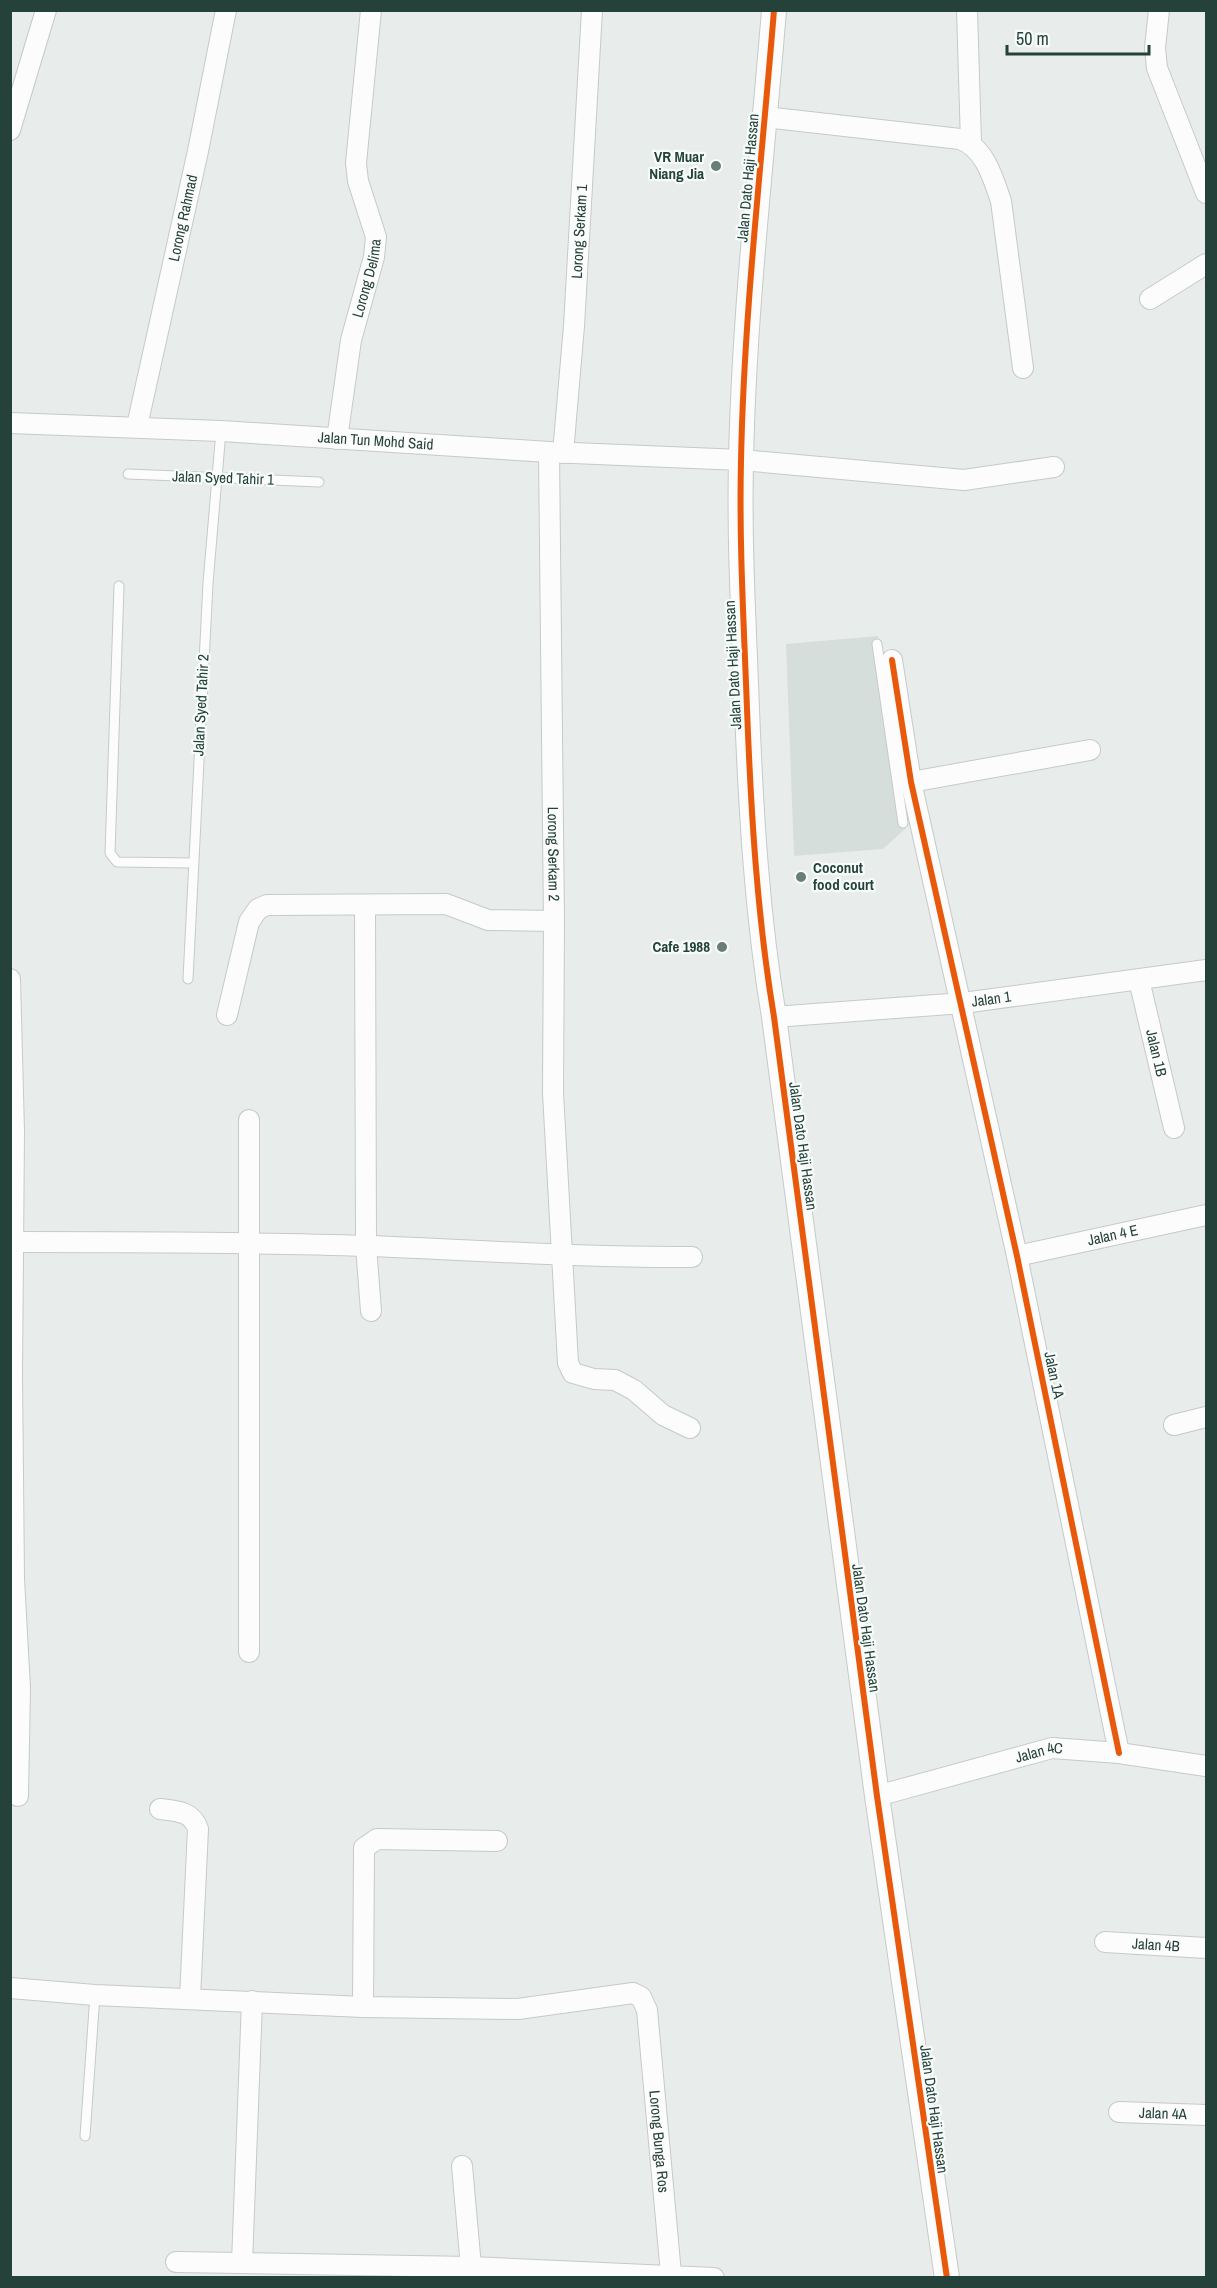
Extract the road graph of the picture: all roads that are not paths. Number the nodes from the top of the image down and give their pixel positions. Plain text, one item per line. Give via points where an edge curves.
1 (46, 10) edge
2 (226, 10) edge
3 (371, 10) edge
4 (592, 10) edge
5 (774, 10) edge
6 (967, 10) edge
7 (1159, 10) edge
8 (765, 117) junction
9 (12, 120) edge
10 (971, 143) junction
11 (1206, 193) edge
12 (1206, 264) edge
13 (1150, 299) dead end
14 (1023, 368) dead end
15 (10, 423) edge
16 (136, 426) junction
17 (221, 430) junction
18 (337, 439) junction
19 (556, 452) junction
20 (741, 460) junction
21 (1054, 467) dead end
22 (128, 474) dead end
23 (215, 478) junction
24 (319, 482) dead end
25 (118, 586) dead end
26 (877, 644) dead end
27 (892, 660) dead end
28 (893, 706) junction
29 (1090, 750) dead end
30 (911, 782) junction
31 (903, 823) dead end
32 (192, 863) junction
33 (365, 904) junction
34 (554, 921) junction
35 (1206, 970) edge
36 (10, 979) edge
37 (188, 979) dead end
38 (1138, 980) junction
39 (963, 1003) junction
40 (227, 1016) dead end
41 (774, 1017) junction
42 (249, 1120) dead end
43 (1174, 1128) dead end
44 (12, 1131) edge
45 (1206, 1215) edge
46 (13, 1242) junction
47 (249, 1245) junction
48 (366, 1246) junction
49 (562, 1256) junction
50 (1017, 1256) junction
51 (692, 1257) dead end
52 (370, 1311) dead end
53 (1206, 1417) edge
54 (1174, 1425) dead end
55 (690, 1428) dead end
56 (249, 1652) dead end
57 (1119, 1753) junction
58 (1206, 1766) edge
59 (18, 1796) dead end
60 (877, 1796) junction
61 (160, 1809) dead end
62 (497, 1841) dead end
63 (1105, 1942) dead end
64 (1206, 1948) edge
65 (10, 1988) edge
66 (95, 1995) junction
67 (190, 1998) junction
68 (252, 2001) junction
69 (363, 2007) junction
70 (1119, 2112) dead end
71 (1206, 2115) edge
72 (85, 2136) dead end
73 (462, 2166) dead end
74 (176, 2262) dead end
75 (242, 2263) junction
76 (471, 2267) junction
77 (671, 2274) junction
78 (714, 2277) edge
79 (947, 2277) edge

1 - 9 street
2 - 16 street, Lorong Rahmad
3 - 18 street, Lorong Delima via 356,163 376,237 351,340
4 - 19 street, Lorong Serkam 1 via 574,326
5 - 8 street, Jalan Dato Haji Hassan
6 - 10 street
7 - 11 street via 1157,69
8 - 10 street
8 - 20 street, Jalan Dato Haji Hassan via 747,324
10 - 14 street via 992,176 1001,201
12 - 13 street
15 - 16 street, Jalan Tun Mohd Said
16 - 17 street, Jalan Tun Mohd Said
17 - 18 street, Jalan Tun Mohd Said
17 - 23 lane, Jalan Syed Tahir 2
18 - 19 street, Jalan Tun Mohd Said
19 - 20 street, Jalan Tun Mohd Said
19 - 34 street, Lorong Serkam 2
20 - 21 street, Jalan Tun Mohd Said via 964,480
20 - 41 street, Jalan Dato Haji Hassan via 741,599 752,849
22 - 23 lane, Jalan Syed Tahir 1
23 - 24 lane, Jalan Syed Tahir 1
23 - 32 lane, Jalan Syed Tahir 2
25 - 32 lane via 110,853 117,862
26 - 28 lane
27 - 28 street, Jalan 1A
28 - 30 street, Jalan 1A
28 - 31 lane
29 - 30 street
30 - 39 street, Jalan 1A
32 - 37 lane, Jalan Syed Tahir 2
33 - 34 street via 446,904 488,920
33 - 40 street via 267,905 258,909 249,922
33 - 48 street
34 - 49 street, Lorong Serkam 2 via 553,1093
35 - 38 street, Jalan 1
36 - 44 street
38 - 39 street, Jalan 1
38 - 43 street, Jalan 1B
39 - 41 street, Jalan 1
39 - 50 street, Jalan 1A
41 - 60 street, Jalan Dato Haji Hassan
42 - 47 street
44 - 46 street
45 - 50 street, Jalan 4 E
46 - 47 street
46 - 59 street
47 - 48 street
47 - 56 street
48 - 49 street
48 - 52 street
49 - 51 street
49 - 55 street, Lorong Serkam 2 via 568,1363 573,1373 615,1380 634,1390 663,1415
50 - 57 street, Jalan 1A
53 - 54 street
57 - 58 street, Jalan 4C
57 - 60 street, Jalan 4C via 1052,1748
60 - 79 street, Jalan Dato Haji Hassan
61 - 67 street via 190,1816 198,1829
62 - 69 street via 377,1839 364,1848
63 - 64 street, Jalan 4B
65 - 66 street
66 - 67 street
66 - 72 lane
67 - 68 street
68 - 69 street
68 - 75 street
69 - 77 street, Lorong Bunga Ros via 518,2008 633,1993 641,1997 647,2010
70 - 71 street, Jalan 4A
73 - 76 street
74 - 75 street
75 - 76 street
76 - 77 street
77 - 78 street

